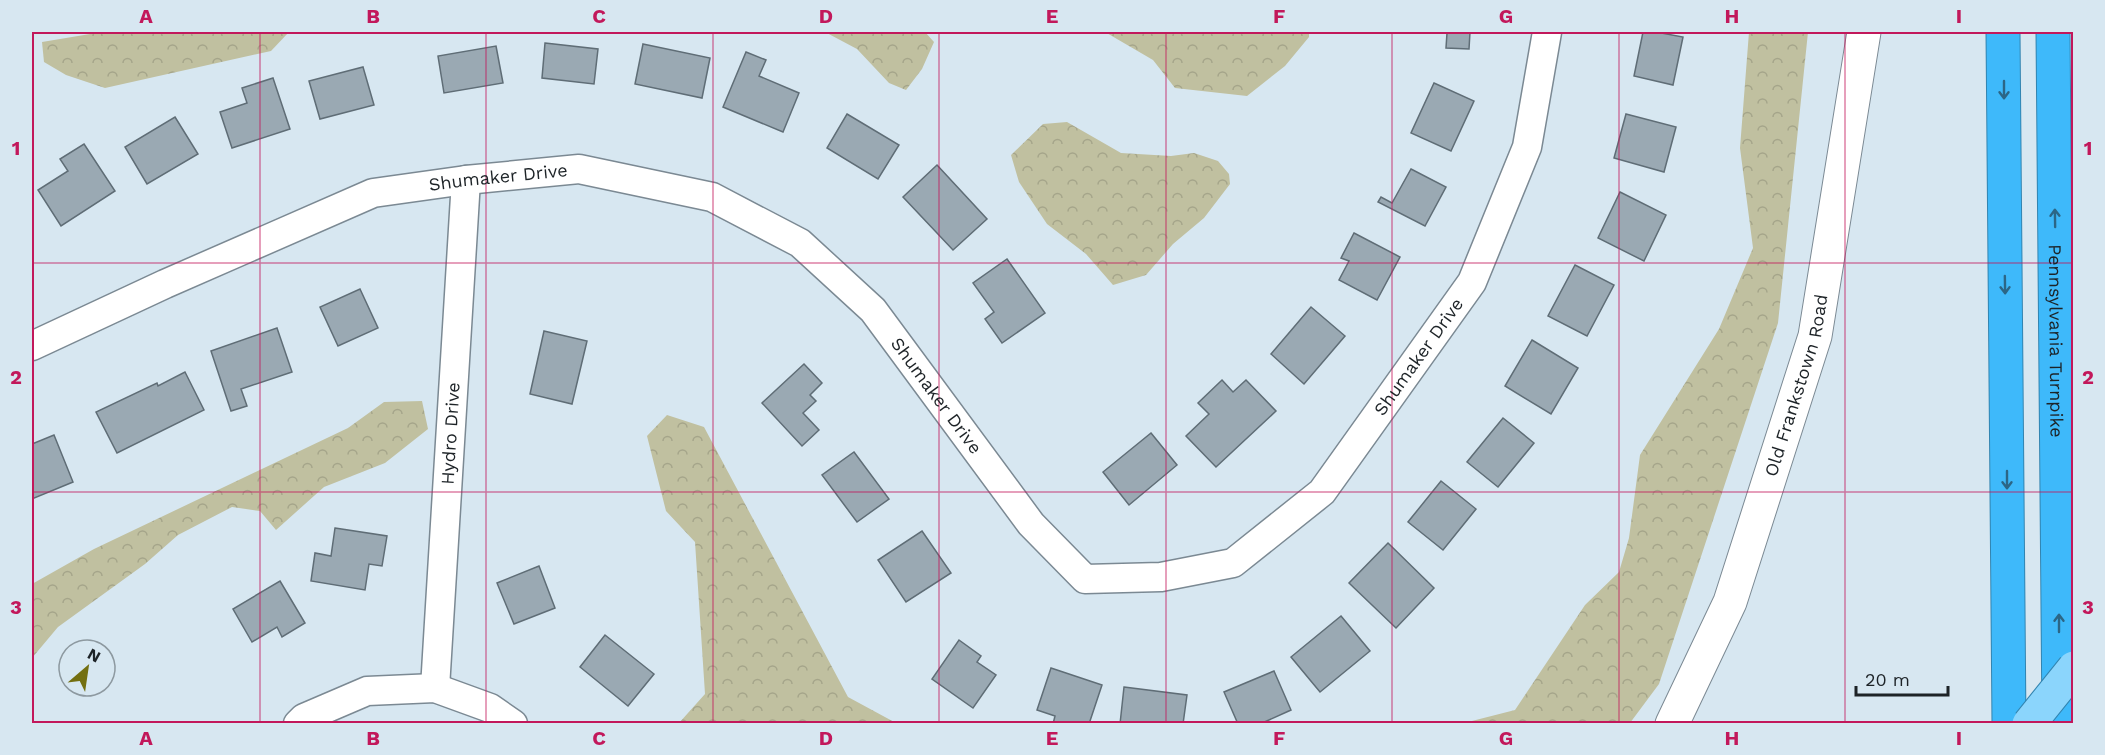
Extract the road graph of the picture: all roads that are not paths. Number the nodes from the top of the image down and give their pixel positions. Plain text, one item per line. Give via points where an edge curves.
1 (1547, 32) edge
2 (1864, 32) edge
3 (2003, 32) edge
4 (2053, 32) edge
5 (466, 180) junction
6 (32, 346) edge
7 (2073, 668) edge
8 (435, 688) junction
9 (298, 723) edge
10 (513, 723) edge
11 (1672, 723) edge
12 (2009, 723) edge
13 (2029, 723) edge
14 (2059, 723) edge

1 - 5 street, Shumaker Drive via 1527,147 1472,282 1322,492 1233,562 1161,577 1085,579 1030,524 873,310 800,243 712,196 579,170
2 - 11 street, Old Frankstown Road via 1815,336 1731,602
3 -> 12 highway
14 -> 4 highway, Pennsylvania Turnpike
5 - 6 street, Shumaker Drive via 373,193
5 - 8 street, Hydro Drive
7 - 13 main road, bridge
8 - 9 street via 367,691
8 - 10 street via 490,708

